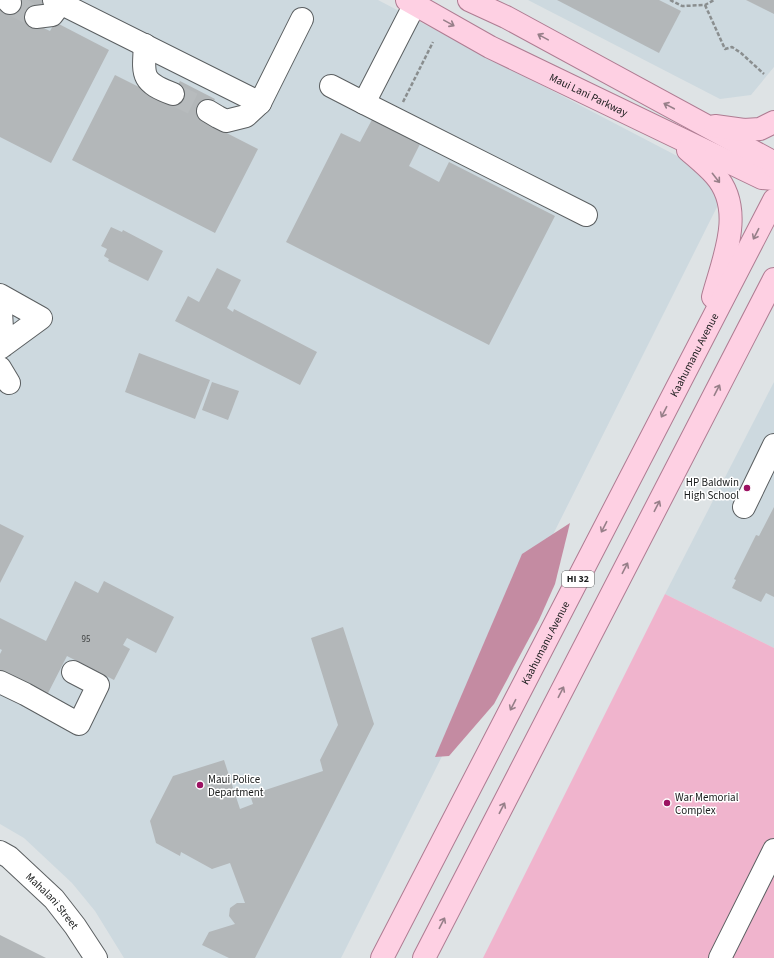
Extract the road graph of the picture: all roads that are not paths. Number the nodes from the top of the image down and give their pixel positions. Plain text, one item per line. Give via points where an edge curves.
1 (469, 0) edge
2 (413, 1) edge
3 (57, 2) edge
4 (36, 17) dead end
5 (302, 19) dead end
6 (146, 45) junction
7 (331, 86) dead end
8 (173, 94) tunnel mouth
9 (260, 103) junction
10 (364, 103) junction
11 (208, 111) tunnel mouth
12 (774, 122) edge
13 (704, 125) junction
14 (667, 132) junction
15 (774, 166) edge
16 (774, 179) edge
17 (774, 200) edge
18 (586, 215) dead end
19 (773, 282) edge
20 (701, 340) junction
21 (774, 445) edge
22 (744, 507) dead end
23 (73, 672) dead end
24 (0, 682) edge
25 (774, 850) edge
26 (0, 852) edge
27 (96, 958) edge
28 (382, 958) edge
29 (424, 958) edge
30 (720, 958) edge

13 -> 1 main road via 506,17
2 - 10 street
2 -> 14 main road, Maui Lani Parkway via 490,47
3 - 4 street via 52,15
3 - 6 street
5 - 9 street
6 - 8 street via 144,70 148,82
6 - 9 street
7 - 10 street
9 - 11 street via 246,116 226,121
10 - 18 street
12 - 13 main road via 760,129 744,130
13 - 15 main road via 771,161
14 - 16 main road, Maui Lani Parkway via 762,178
14 -> 20 main road via 715,175 729,200 730,233
17 -> 20 main road, Kaahumanu Avenue / HI 32
29 -> 19 main road
20 -> 28 main road, Kaahumanu Avenue / HI 32
21 - 22 street
23 - 24 street via 98,685 79,724
25 - 30 street
26 - 27 street, Mahalani Street via 9,857 54,899

